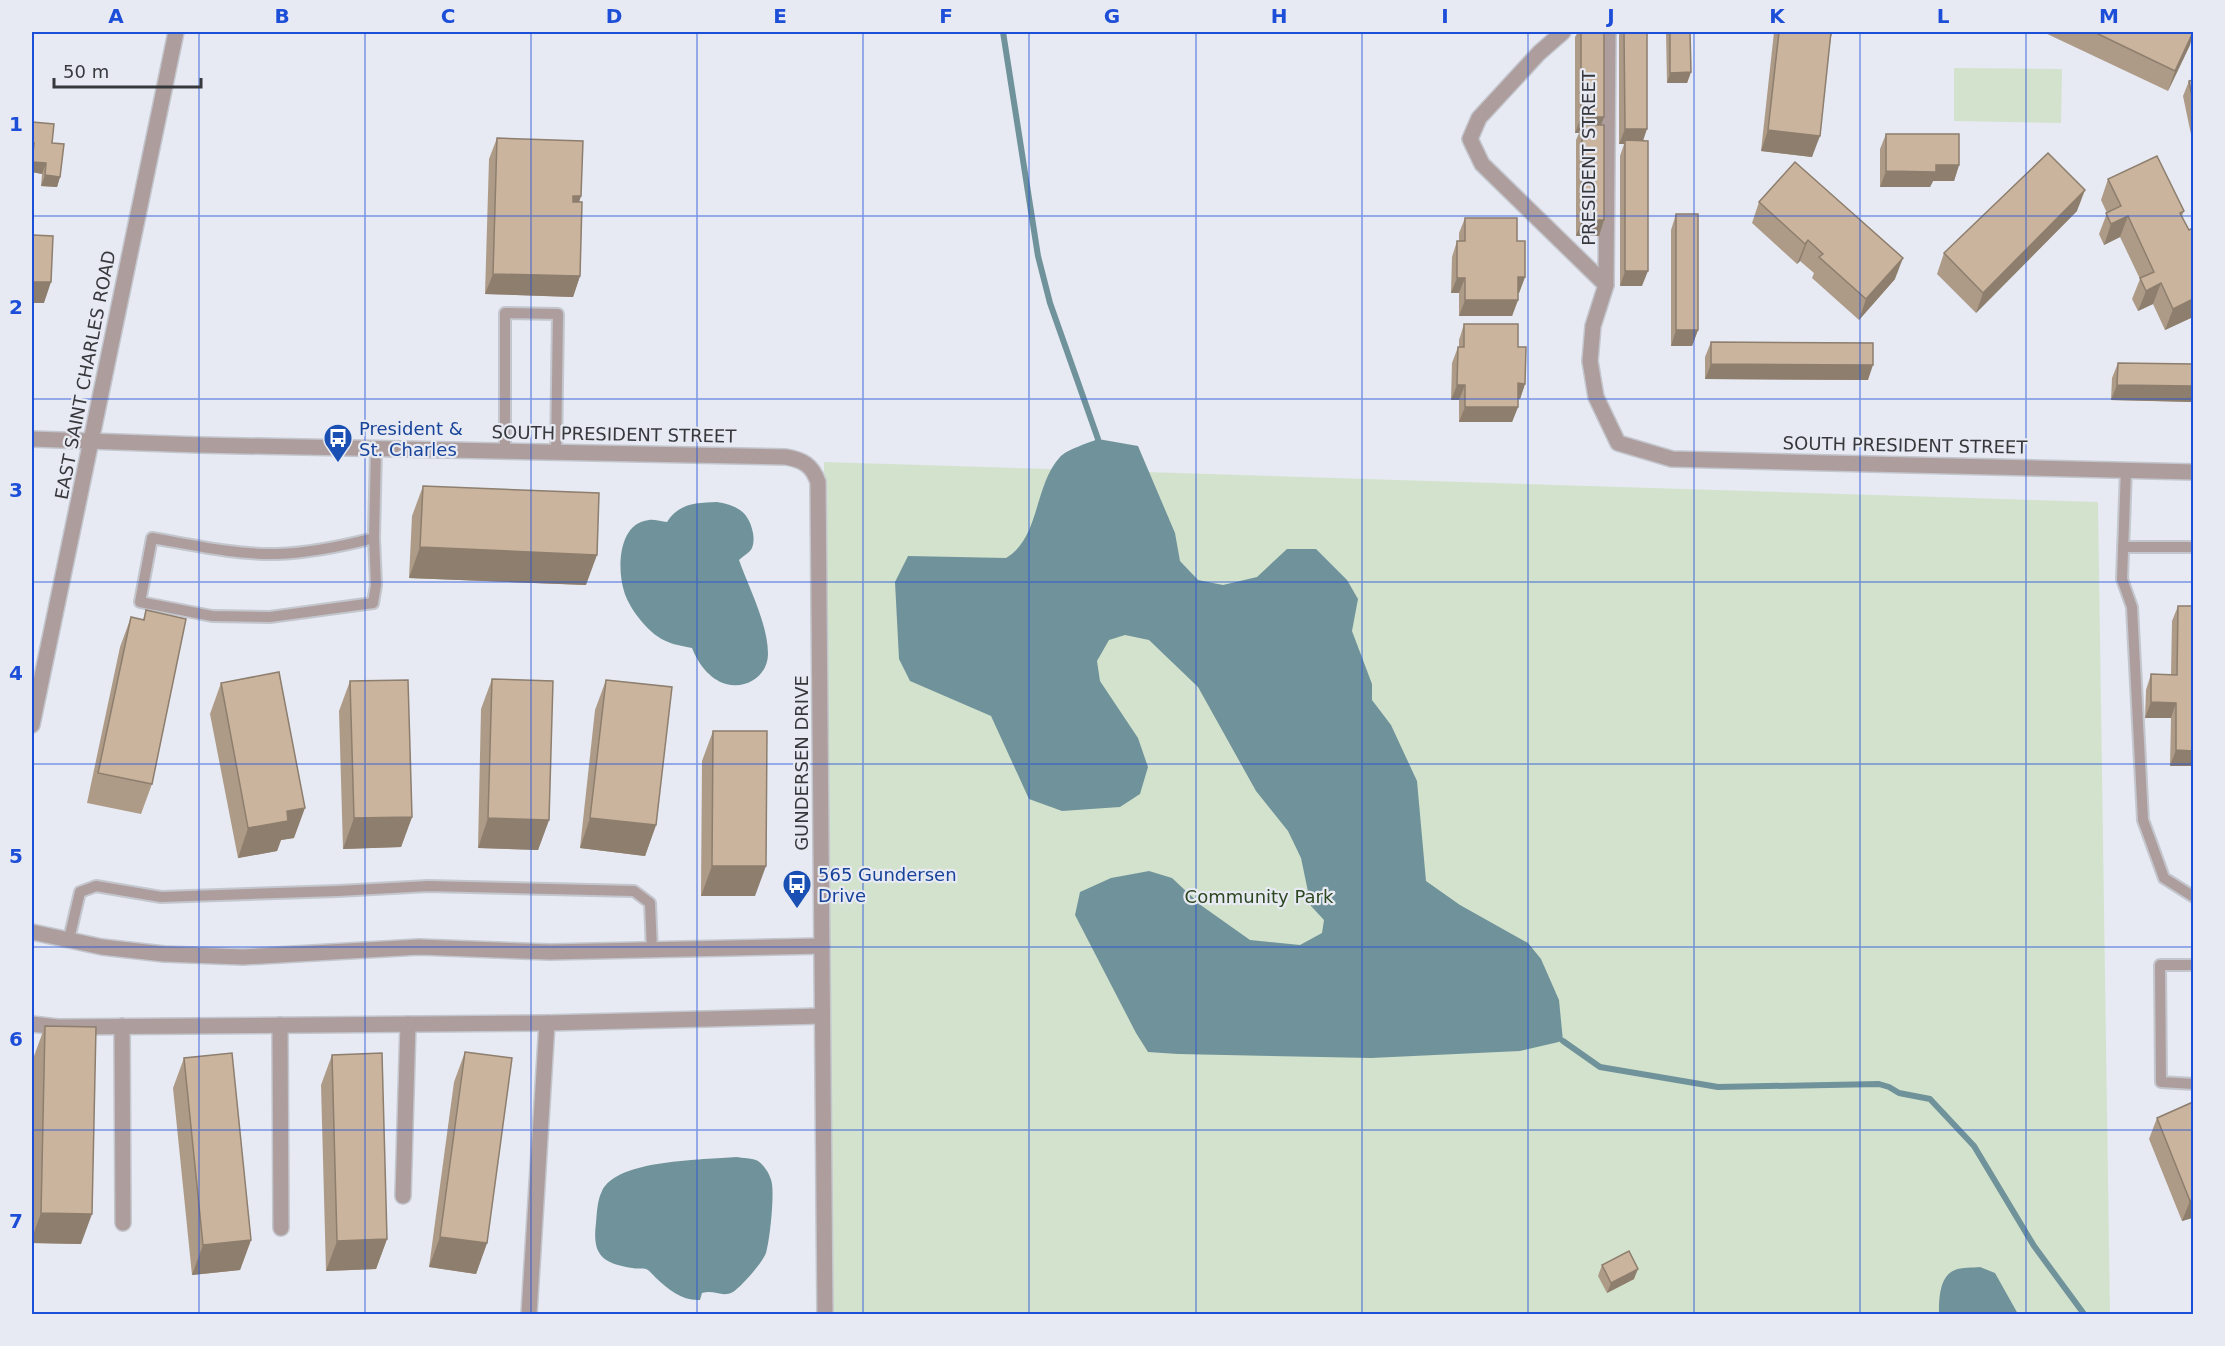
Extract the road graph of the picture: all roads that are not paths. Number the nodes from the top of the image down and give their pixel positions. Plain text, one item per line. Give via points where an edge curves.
1 (176, 32) edge
2 (1563, 32) edge
3 (1608, 32) edge
4 (1606, 285) junction
5 (32, 439) edge
6 (92, 441) junction
7 (1618, 443) joint
8 (376, 449) junction
9 (505, 452) junction
10 (556, 453) junction
11 (809, 465) joint
12 (2126, 470) junction
13 (2193, 472) edge
14 (374, 538) junction
15 (2123, 547) junction
16 (2193, 547) edge
17 (32, 725) edge
18 (2193, 897) edge
19 (32, 932) edge
20 (69, 939) junction
21 (822, 946) junction
22 (652, 950) junction
23 (2193, 965) edge
24 (822, 1016) junction
25 (547, 1023) junction
26 (32, 1024) edge
27 (408, 1024) junction
28 (280, 1025) junction
29 (123, 1026) junction
30 (2193, 1084) edge
31 (403, 1196) dead end
32 (123, 1223) dead end
33 (281, 1228) dead end
34 (529, 1314) edge
35 (825, 1314) edge

1 - 6 street, EAST SAINT CHARLES ROAD
2 - 4 street, PRESIDENT STREET via 1479,118 1470,139 1482,164
3 - 4 street, PRESIDENT STREET
4 - 7 street, PRESIDENT STREET via 1593,326 1590,361 1596,397
5 - 6 street
6 - 8 street, SOUTH PRESIDENT STREET
6 - 17 street, EAST SAINT CHARLES ROAD
7 - 12 street, SOUTH PRESIDENT STREET via 1672,459
8 - 9 street, SOUTH PRESIDENT STREET
8 - 14 lane
9 - 10 street, SOUTH PRESIDENT STREET
9 - 10 lane via 505,313 558,314
10 - 11 street, SOUTH PRESIDENT STREET via 786,457
11 - 21 street, GUNDERSEN DRIVE via 818,482
12 - 13 street, SOUTH PRESIDENT STREET
12 - 15 lane
14 - 14 lane via 373,603 270,618 212,616 140,602 152,538 276,554
15 - 16 lane
15 - 18 lane via 2122,579 2132,607 2143,820 2164,878
19 - 20 street
20 - 22 street via 164,954 243,957 419,947 550,952
20 - 22 lane via 80,892 96,886 161,897 428,886 634,891 650,903
21 - 22 street
21 - 24 street, GUNDERSEN DRIVE
23 - 30 lane via 2160,965 2161,1082
24 - 25 street
24 - 35 street, GUNDERSEN DRIVE
25 - 27 street
25 - 34 street
26 - 29 street
27 - 28 street
27 - 31 street
28 - 29 street
28 - 33 street
29 - 32 street

